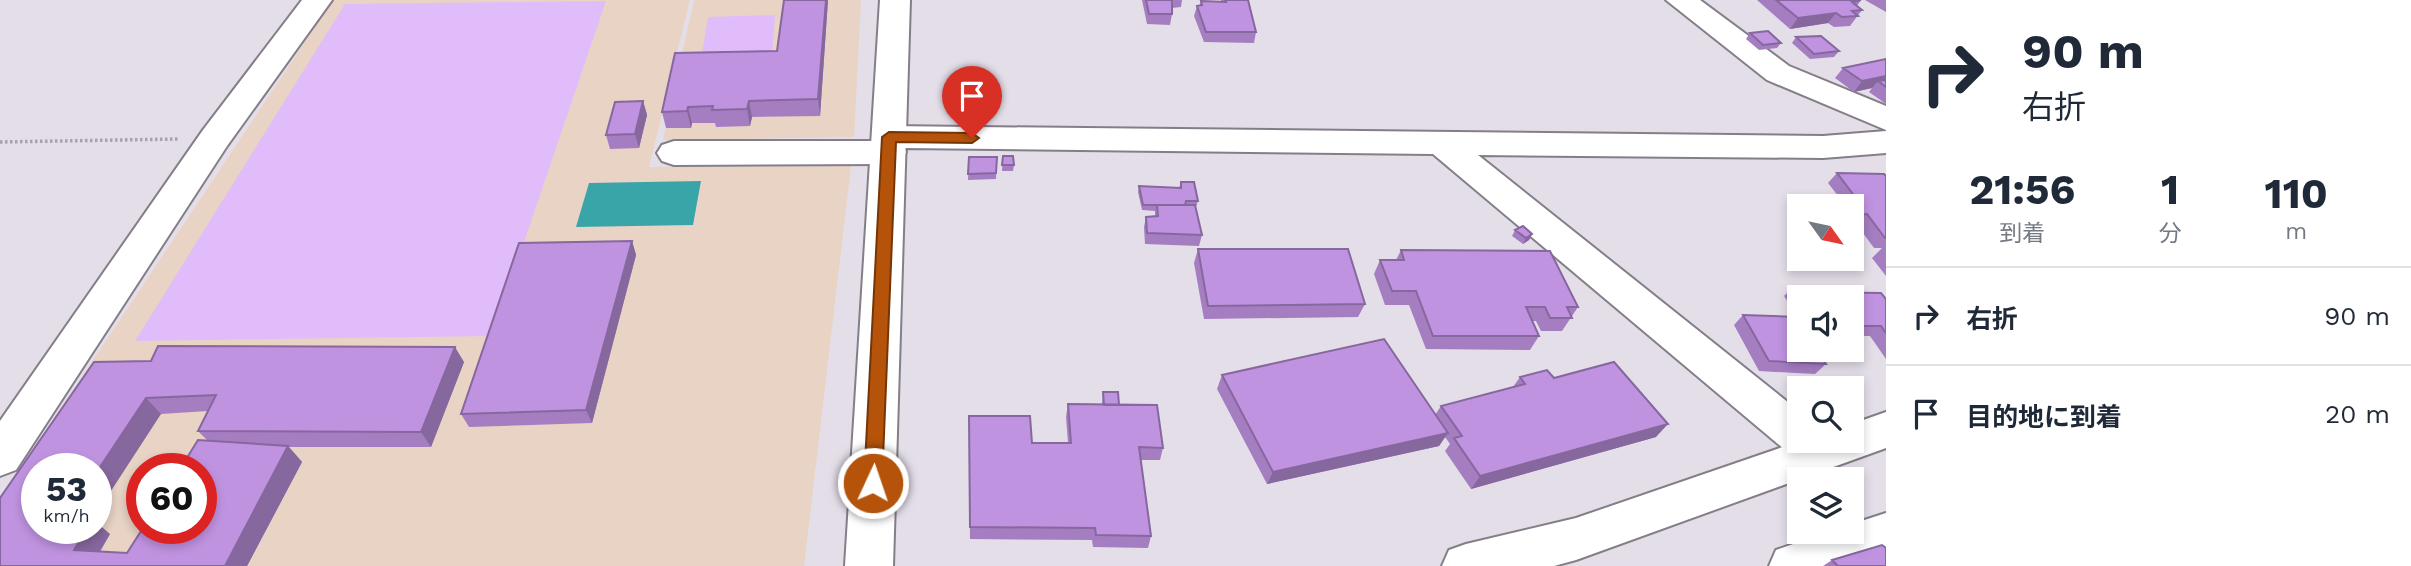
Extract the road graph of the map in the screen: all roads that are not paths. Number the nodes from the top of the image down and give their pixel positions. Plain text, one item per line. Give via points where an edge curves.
1 (317, 0) edge
2 (895, 0) edge
3 (1681, 0) edge
4 (1886, 119) edge
5 (1886, 142) edge
6 (1443, 144) junction
7 (889, 145) junction
8 (674, 153) dead end
9 (1787, 427) edge
10 (1886, 430) edge
11 (1864, 434) edge
12 (1787, 453) edge
13 (0, 457) edge
14 (1886, 534) edge
15 (869, 566) edge
16 (1466, 566) edge
17 (1793, 566) edge

1 - 13 street via 215,138
2 - 7 street
3 - 4 street via 1778,73
5 - 6 street via 1824,146
6 - 7 street
6 - 9 street
7 - 8 street
7 - 15 street
10 - 11 street
12 - 16 street via 1576,539
14 - 17 street

